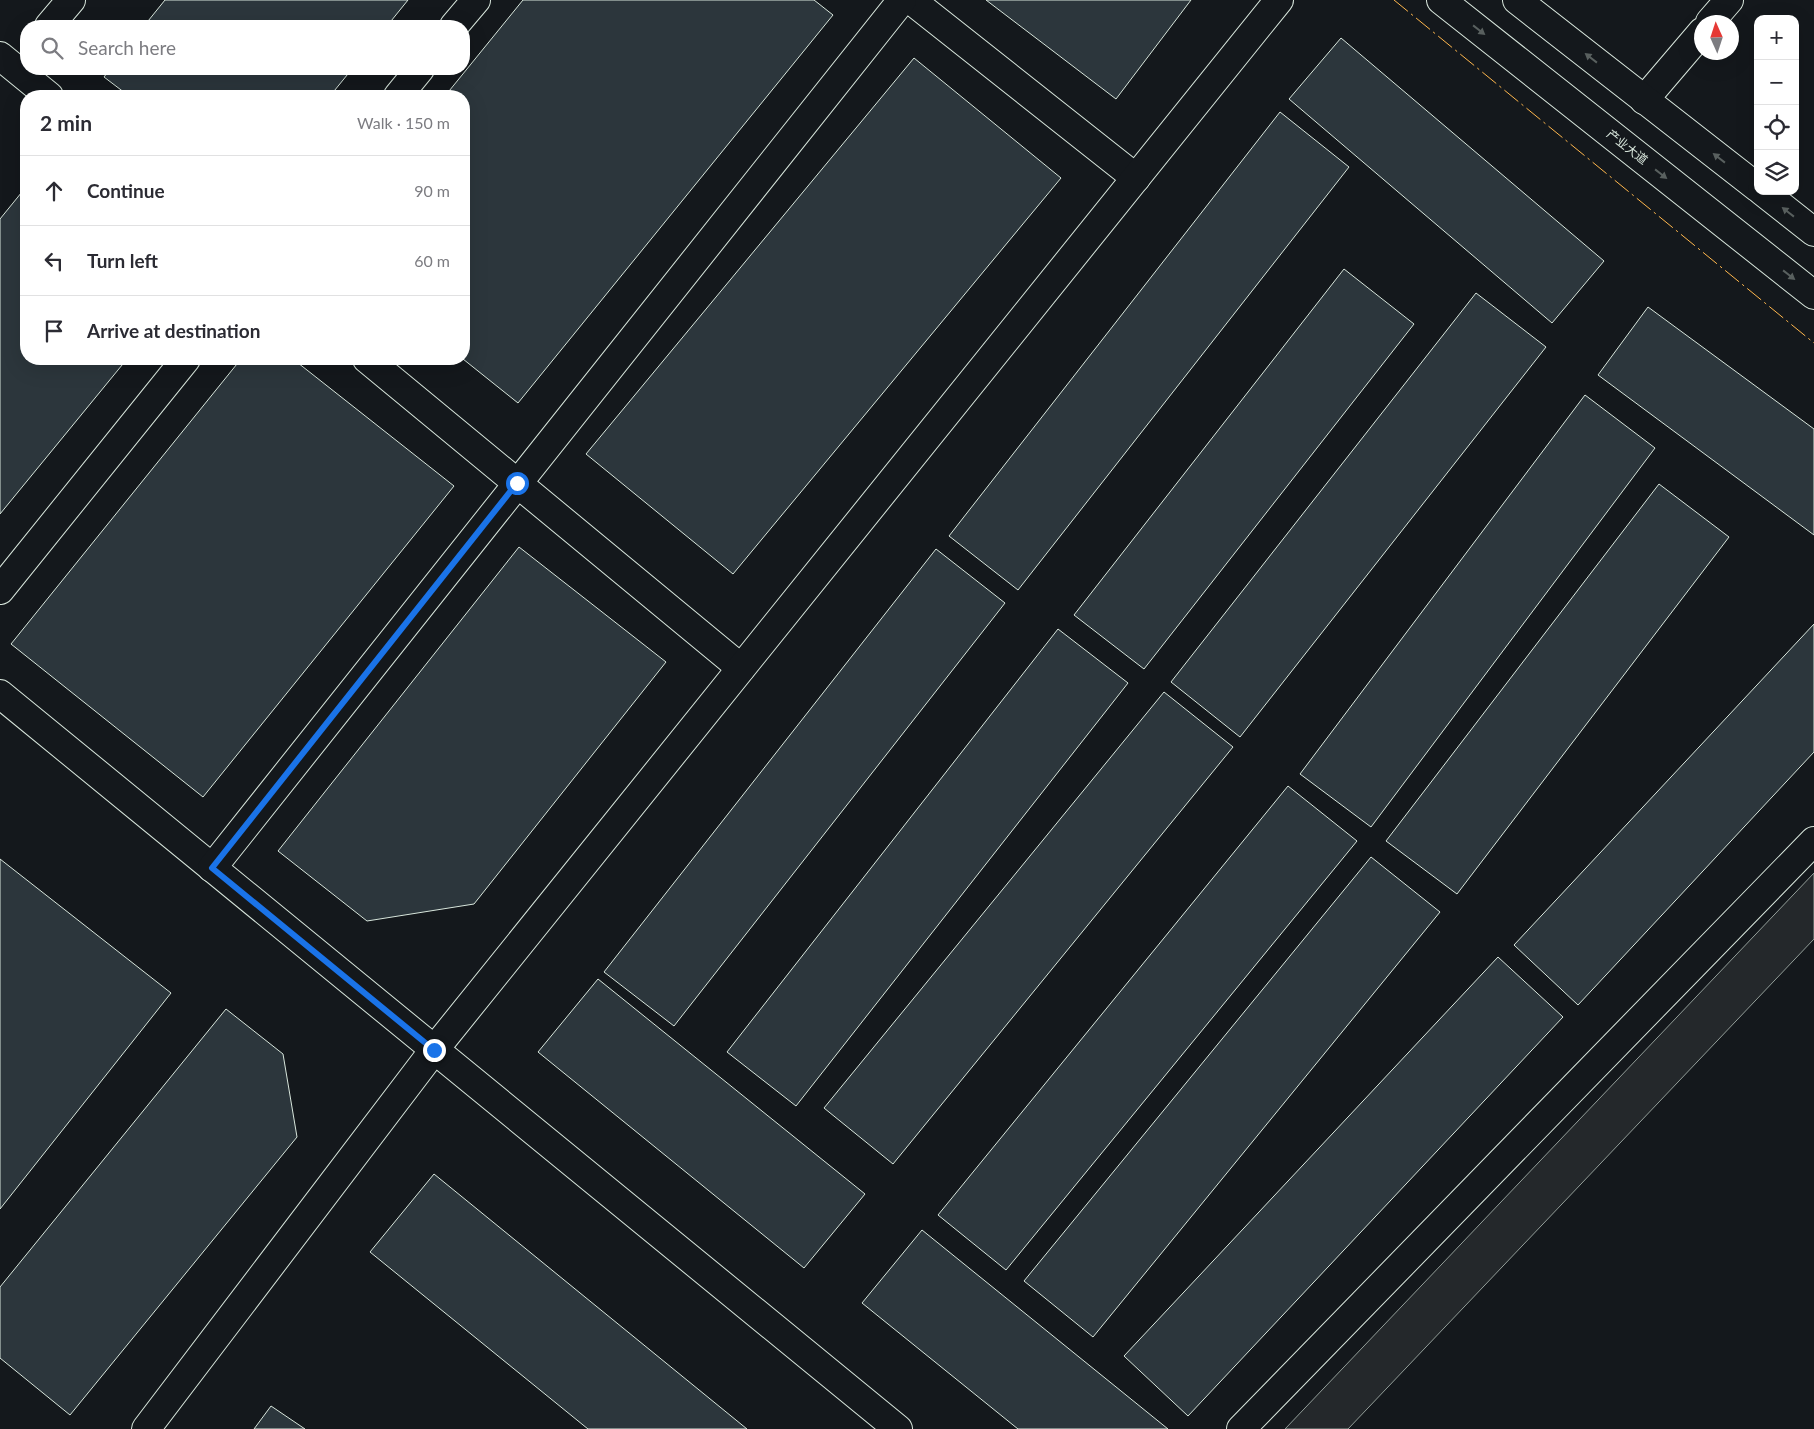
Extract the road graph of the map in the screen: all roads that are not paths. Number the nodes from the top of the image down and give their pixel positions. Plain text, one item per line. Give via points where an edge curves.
1 (71, 0) edge
2 (476, 0) edge
3 (902, 0) edge
4 (912, 0) edge
5 (1279, 0) edge
6 (1441, 0) edge
7 (1517, 0) edge
8 (1729, 0) edge
9 (1716, 15) edge
10 (54, 20) edge
11 (459, 20) edge
12 (1694, 41) edge
13 (21, 75) edge
14 (415, 75) edge
15 (41, 90) edge
16 (403, 90) edge
17 (1644, 100) junction
18 (1136, 178) junction
19 (1754, 185) edge
20 (1767, 195) edge
21 (1814, 232) edge
22 (1814, 294) edge
23 (181, 365) edge
24 (374, 365) edge
25 (517, 483) junction
26 (0, 590) edge
27 (741, 668) junction
28 (4, 705) edge
29 (1814, 841) edge
30 (212, 868) junction
31 (434, 1050) junction
32 (146, 1429) edge
33 (898, 1429) edge
34 (1241, 1429) edge

1 - 10 street
2 - 11 street
3 - 25 street
4 - 18 street
5 - 18 street
6 -> 22 street, 产业大道
17 -> 7 street
8 - 9 street
12 - 17 street
13 - 15 street
14 - 16 street
19 -> 17 street
18 - 27 street
21 -> 20 street
23 - 26 street
24 - 25 street
25 - 27 street
25 - 30 street
27 - 31 street
28 - 30 street
29 - 34 street
30 - 31 street
31 - 32 street
31 - 33 street

